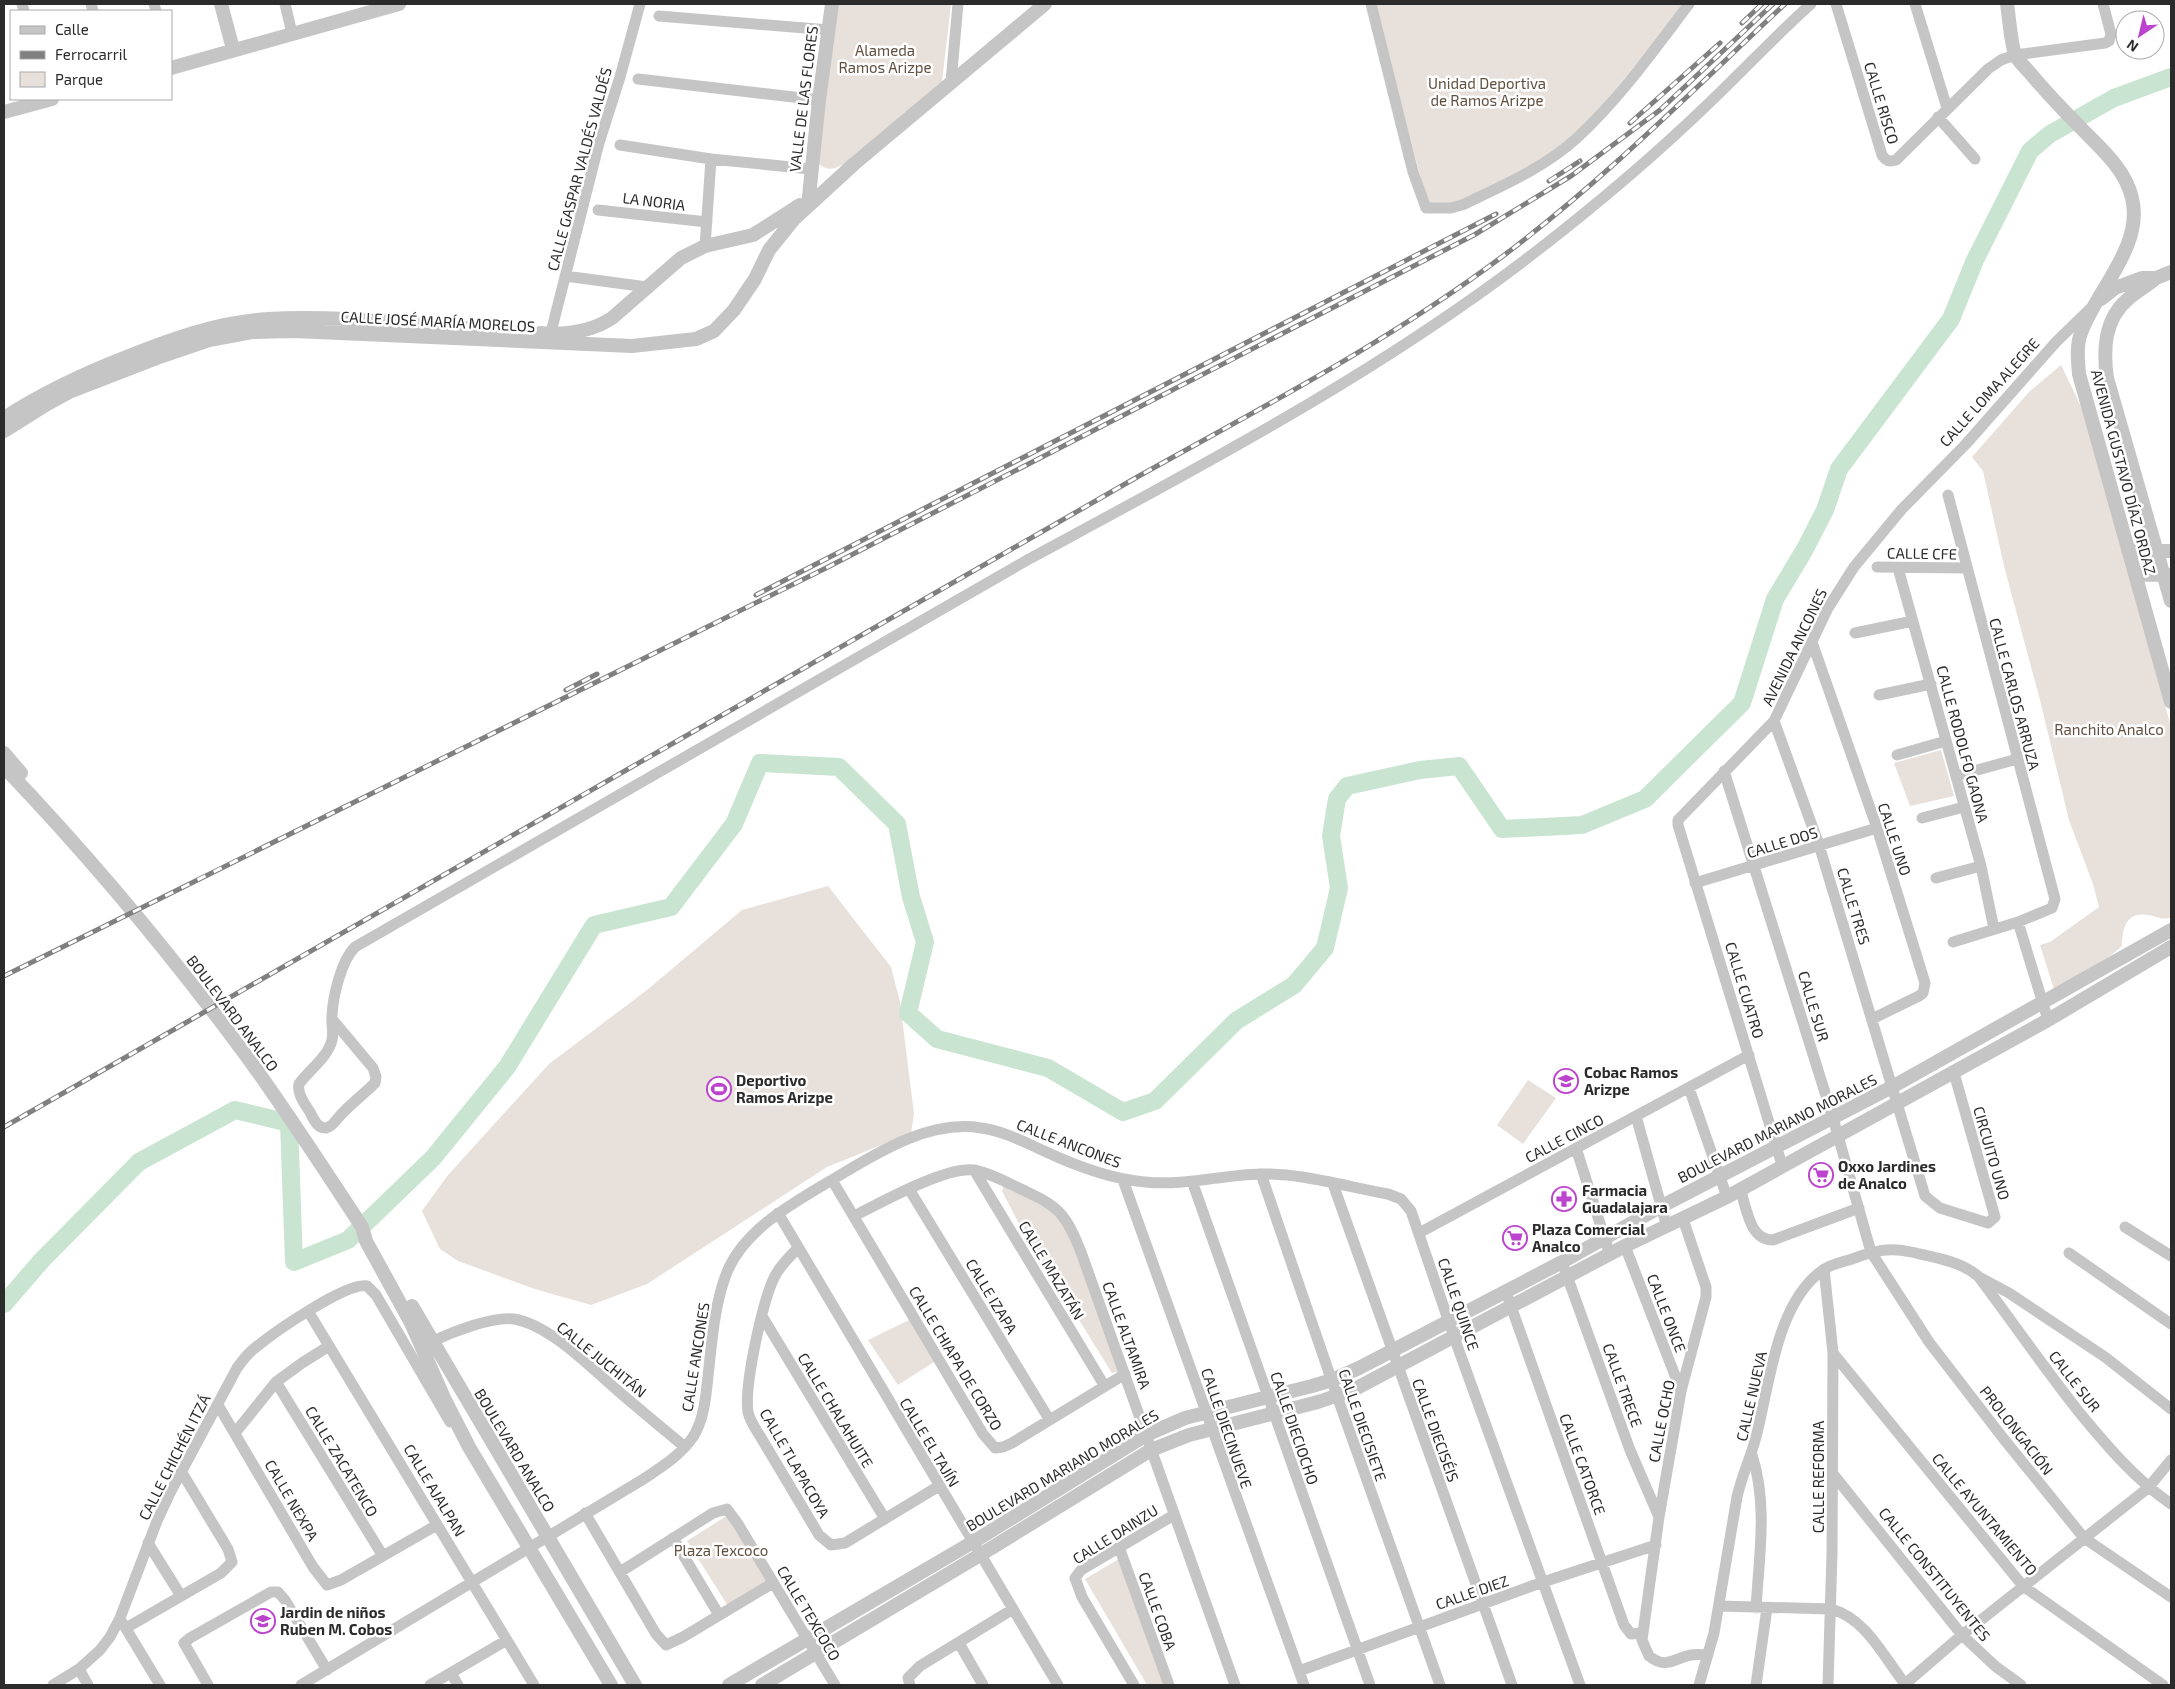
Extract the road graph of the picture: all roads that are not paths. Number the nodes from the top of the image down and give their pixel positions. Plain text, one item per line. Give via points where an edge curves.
1 (221, 4) edge
2 (285, 4) edge
3 (399, 4) edge
4 (640, 4) edge
5 (832, 4) edge
6 (958, 4) edge
7 (1045, 4) edge
8 (1371, 4) edge
9 (1689, 4) edge
10 (1811, 4) edge
11 (1836, 4) edge
12 (1915, 4) edge
13 (2007, 4) edge
14 (2102, 4) edge
15 (366, 8) edge
16 (658, 16) dead end
17 (829, 30) junction
18 (292, 33) junction
19 (233, 49) junction
20 (2015, 55) junction
21 (172, 67) edge
22 (638, 79) dead end
23 (950, 82) junction
24 (45, 100) edge
25 (819, 100) junction
26 (1947, 108) junction
27 (4, 112) edge
28 (1938, 117) junction
29 (620, 145) dead end
30 (711, 158) junction
31 (1975, 159) dead end
32 (810, 169) junction
33 (812, 200) junction
34 (598, 210) dead end
35 (707, 222) junction
36 (705, 246) junction
37 (2171, 272) edge
38 (565, 276) junction
39 (2156, 278) junction
40 (647, 287) junction
41 (2093, 306) junction
42 (549, 338) junction
43 (158, 350) junction
44 (4, 418) edge
45 (4, 430) edge
46 (1948, 495) dead end
47 (2128, 550) junction
48 (2164, 551) edge
49 (1854, 567) joint
50 (1877, 567) dead end
51 (1898, 568) junction
52 (1966, 568) junction
53 (2135, 574) junction
54 (2168, 575) edge
55 (2171, 601) edge
56 (1913, 621) junction
57 (1855, 633) dead end
58 (1812, 642) junction
59 (1931, 684) junction
60 (1879, 695) dead end
61 (2171, 702) edge
62 (1774, 721) junction
63 (1946, 741) junction
64 (4, 753) edge
65 (1897, 755) dead end
66 (2017, 759) junction
67 (4, 767) edge
68 (1724, 771) junction
69 (1956, 776) junction
70 (1964, 807) junction
71 (1922, 818) dead end
72 (1678, 825) joint
73 (60, 826) junction
74 (1876, 828) junction
75 (1819, 846) junction
76 (1755, 866) junction
77 (1981, 866) junction
78 (1936, 878) dead end
79 (1695, 883) junction
80 (2018, 922) junction
81 (1994, 929) junction
82 (2171, 930) edge
83 (1953, 942) dead end
84 (2171, 948) edge
85 (2043, 1004) junction
86 (332, 1019) junction
87 (1872, 1019) junction
88 (2048, 1020) junction
89 (1749, 1055) junction
90 (1954, 1073) junction
91 (1892, 1087) junction
92 (1689, 1088) junction
93 (1898, 1103) junction
94 (1636, 1116) junction
95 (1833, 1118) junction
96 (1838, 1134) junction
97 (1777, 1147) junction
98 (1576, 1148) junction
99 (1782, 1165) junction
100 (974, 1170) junction
101 (1261, 1174) junction
102 (1720, 1177) junction
103 (832, 1180) junction
104 (1123, 1180) junction
105 (1192, 1181) junction
106 (1333, 1184) junction
107 (909, 1189) junction
108 (1740, 1189) junction
109 (1727, 1197) junction
110 (1662, 1206) junction
111 (1859, 1208) junction
112 (778, 1213) junction
113 (854, 1216) junction
114 (1683, 1219) junction
115 (1667, 1227) junction
116 (2125, 1227) dead end
117 (363, 1230) junction
118 (1419, 1232) junction
119 (1605, 1238) junction
120 (1625, 1246) junction
121 (798, 1248) junction
122 (1871, 1252) junction
123 (2069, 1253) dead end
124 (1610, 1255) junction
125 (2171, 1256) edge
126 (1562, 1262) junction
127 (1966, 1267) joint
128 (1824, 1269) junction
129 (1978, 1276) junction
130 (1568, 1278) junction
131 (367, 1286) joint
132 (1506, 1292) junction
133 (1511, 1306) junction
134 (308, 1311) junction
135 (762, 1316) junction
136 (1448, 1320) junction
137 (2171, 1324) edge
138 (1454, 1337) junction
139 (433, 1341) junction
140 (329, 1346) junction
141 (1392, 1351) junction
142 (1833, 1353) junction
143 (1398, 1367) junction
144 (1125, 1374) junction
145 (1332, 1380) junction
146 (276, 1382) junction
147 (1104, 1385) junction
148 (1681, 1391) junction
149 (1337, 1396) junction
150 (1268, 1397) junction
151 (218, 1405) junction
152 (2171, 1409) edge
153 (1205, 1412) junction
154 (1273, 1412) junction
155 (1049, 1419) junction
156 (1211, 1428) junction
157 (235, 1433) junction
158 (1146, 1435) junction
159 (469, 1446) junction
160 (684, 1447) junction
161 (1151, 1450) junction
162 (1752, 1456) junction
163 (2171, 1460) edge
164 (181, 1471) junction
165 (1833, 1474) junction
166 (939, 1486) junction
167 (2148, 1488) junction
168 (2171, 1504) edge
169 (585, 1512) junction
170 (1174, 1515) junction
171 (1660, 1517) junction
172 (885, 1519) junction
173 (438, 1525) junction
174 (546, 1536) junction
175 (672, 1538) junction
176 (2084, 1538) junction
177 (973, 1542) junction
178 (148, 1543) junction
179 (1656, 1544) junction
180 (528, 1547) junction
181 (1119, 1547) junction
182 (980, 1555) junction
183 (383, 1556) junction
184 (1602, 1563) junction
185 (620, 1572) junction
186 (472, 1581) junction
187 (1543, 1582) junction
188 (773, 1583) junction
189 (2023, 1586) junction
190 (181, 1596) junction
191 (2171, 1596) edge
192 (1483, 1604) junction
193 (1719, 1606) junction
194 (1761, 1608) junction
195 (1013, 1609) junction
196 (1831, 1609) junction
197 (719, 1616) junction
198 (123, 1623) junction
199 (1418, 1626) junction
200 (1642, 1633) junction
201 (1962, 1635) junction
202 (807, 1638) junction
203 (507, 1640) junction
204 (959, 1643) junction
205 (1357, 1650) junction
206 (816, 1653) junction
207 (1708, 1655) junction
208 (79, 1669) junction
209 (327, 1670) junction
210 (1299, 1671) junction
211 (451, 1673) junction
212 (306, 1684) edge
213 (53, 1685) edge
214 (88, 1685) edge
215 (160, 1685) edge
216 (208, 1685) edge
217 (430, 1685) edge
218 (458, 1685) edge
219 (534, 1685) edge
220 (611, 1685) edge
221 (635, 1685) edge
222 (729, 1685) edge
223 (762, 1685) edge
224 (835, 1685) edge
225 (910, 1685) edge
226 (983, 1685) edge
227 (1058, 1685) edge
228 (1134, 1685) edge
229 (1169, 1685) edge
230 (1235, 1685) edge
231 (1304, 1685) edge
232 (1370, 1685) edge
233 (1440, 1685) edge
234 (1512, 1685) edge
235 (1580, 1685) edge
236 (1699, 1685) edge
237 (1756, 1685) edge
238 (1828, 1685) edge
239 (1905, 1685) edge
240 (2021, 1685) edge
241 (2163, 1685) edge

1 - 19 street
2 - 18 street
3 - 15 street
4 - 38 street, CALLE GASPAR VALDÉS VALDÉS via 599,143
5 - 17 street, VALLE DE LAS FLORES
6 - 23 street
7 - 23 street, CALLE JOSÉ MARÍA MORELOS
8 - 9 street via 1413,172 1426,208 1462,205 1529,173 1576,139 1622,93
10 - 86 street via 1630,176 1536,251 1442,319 1346,382 1012,568 366,939 349,953 337,987
11 - 28 street, CALLE RISCO via 1885,160 1896,160
12 - 26 street
13 - 20 street
14 - 20 street, CALLE RISCO via 2110,41
15 - 18 street
16 - 17 street
17 - 25 street, VALLE DE LAS FLORES
18 - 19 street
19 - 21 street
20 - 26 street, CALLE RISCO via 1988,70
20 - 41 street, AVENIDA GUSTAVO DÍAZ ORDAZ via 2118,167 2133,200 2134,218 2121,260
22 - 25 street
23 - 33 street, CALLE JOSÉ MARÍA MORELOS
24 - 27 street
25 - 32 street, VALLE DE LAS FLORES
26 - 28 street, CALLE RISCO
28 - 31 street
29 - 30 street
30 - 32 street
30 - 35 street
32 - 33 street, VALLE DE LAS FLORES
33 - 36 street, CALLE JOSÉ MARÍA MORELOS via 753,235
33 - 42 street, CALLE JOSÉ MARÍA MORELOS via 774,243 734,310 714,331 696,339 632,346
34 - 35 street, LA NORIA
35 - 36 street
36 - 40 street, CALLE JOSÉ MARÍA MORELOS via 681,258
37 - 39 street, CALLE LOMA ALEGRE
38 - 40 street
38 - 42 street, CALLE GASPAR VALDÉS VALDÉS
39 - 41 street, CALLE LOMA ALEGRE via 2142,278 2115,288
39 - 48 street, AVENIDA GUSTAVO DÍAZ ORDAZ via 2118,310 2106,335 2104,355 2107,378
40 - 42 street, CALLE JOSÉ MARÍA MORELOS via 599,326
41 - 47 street, AVENIDA GUSTAVO DÍAZ ORDAZ via 2080,334 2079,374
41 - 49 street, CALLE LOMA ALEGRE via 1902,509
42 - 43 street, CALLE JOSÉ MARÍA MORELOS via 270,331
43 - 44 street, CALLE JOSÉ MARÍA MORELOS via 62,384
43 - 45 street, CALLE JOSÉ MARÍA MORELOS via 69,392
46 - 52 street, CALLE CARLOS ARRUZA
47 - 48 street
47 - 53 street, AVENIDA GUSTAVO DÍAZ ORDAZ
48 - 54 street, AVENIDA GUSTAVO DÍAZ ORDAZ
49 - 58 street, AVENIDA ANCONES via 1828,608
50 - 51 street, CALLE CFE
51 - 52 street, CALLE CFE
51 - 56 street, CALLE RODOLFO GAONA
52 - 66 street, CALLE CARLOS ARRUZA
53 - 54 street
53 - 61 street, AVENIDA GUSTAVO DÍAZ ORDAZ
54 - 55 street, AVENIDA GUSTAVO DÍAZ ORDAZ
56 - 57 street
56 - 59 street, CALLE RODOLFO GAONA
58 - 62 street, AVENIDA ANCONES
58 - 74 street, CALLE UNO
59 - 60 street
59 - 63 street, CALLE RODOLFO GAONA
62 - 68 street, AVENIDA ANCONES
62 - 75 street, CALLE TRES
63 - 65 street
63 - 69 street, CALLE RODOLFO GAONA
64 - 73 street, BOULEVARD ANALCO via 43,799
66 - 69 street
66 - 80 street, CALLE CARLOS ARRUZA via 2055,899 2052,908
67 - 73 street, BOULEVARD ANALCO
68 - 72 street, AVENIDA ANCONES via 1680,816
68 - 76 street, CALLE SUR
69 - 70 street, CALLE RODOLFO GAONA
70 - 71 street
70 - 77 street, CALLE RODOLFO GAONA
72 - 79 street, CALLE CUATRO
73 - 117 street, BOULEVARD ANALCO via 213,1011 300,1132
74 - 75 street, CALLE DOS
74 - 87 street, CALLE UNO via 1925,988 1919,996
75 - 76 street, CALLE DOS
75 - 87 street, CALLE TRES
76 - 79 street, CALLE DOS
76 - 95 street, CALLE SUR
77 - 78 street
77 - 81 street, CALLE RODOLFO GAONA
79 - 89 street, CALLE CUATRO
80 - 81 street
80 - 85 street
81 - 83 street
82 - 85 street, BOULEVARD MARIANO MORALES
84 - 88 street, BOULEVARD MARIANO MORALES
85 - 88 street
85 - 91 street, BOULEVARD MARIANO MORALES
86 - 86 street via 329,1048 298,1089 314,1120 323,1128 334,1123 376,1078 373,1068
87 - 91 street, CALLE TRES
88 - 90 street, BOULEVARD MARIANO MORALES
89 - 92 street, CALLE CINCO
89 - 97 street, CALLE CUATRO
90 - 93 street, BOULEVARD MARIANO MORALES
90 - 93 street, CIRCUITO UNO via 1995,1217 1988,1223 1940,1208 1925,1196
91 - 93 street, CALLE TRES
91 - 95 street, BOULEVARD MARIANO MORALES
92 - 94 street, CALLE CINCO
92 - 102 street
93 - 96 street, BOULEVARD MARIANO MORALES
94 - 98 street, CALLE CINCO
94 - 110 street
95 - 96 street, CALLE SUR
95 - 97 street, BOULEVARD MARIANO MORALES
96 - 99 street, BOULEVARD MARIANO MORALES
96 - 111 street, CALLE SUR
97 - 99 street, CALLE CUATRO
97 - 102 street, BOULEVARD MARIANO MORALES
98 - 118 street, CALLE CINCO
98 - 119 street
99 - 108 street, BOULEVARD MARIANO MORALES
100 - 107 street, CALLE ALTAMIRA via 954,1172
100 - 144 street, CALLE ALTAMIRA via 1040,1198 1062,1212 1081,1252
100 - 147 street, CALLE MAZATÁN
101 - 105 street, CALLE QUINCE
101 - 106 street, CALLE QUINCE
101 - 145 street, CALLE DIECISIETE
102 - 109 street
102 - 110 street, BOULEVARD MARIANO MORALES
103 - 104 street, CALLE ANCONES via 902,1142 937,1130 958,1127 1002,1133
103 - 112 street, CALLE ANCONES
103 - 113 street, CALLE CHIAPA DE CORZO
104 - 105 street, CALLE QUINCE
104 - 153 street, CALLE DIECINUEVE
105 - 150 street, CALLE DIECIOCHO
106 - 118 street, CALLE QUINCE via 1401,1199 1411,1211
106 - 141 street, CALLE DIECISÉIS
107 - 113 street, CALLE ALTAMIRA
107 - 155 street, CALLE IZAPA
108 - 109 street, BOULEVARD MARIANO MORALES
108 - 111 street via 1754,1230 1765,1240 1773,1240
109 - 114 street, BOULEVARD MARIANO MORALES
110 - 115 street
110 - 119 street, BOULEVARD MARIANO MORALES
111 - 122 street, CALLE SUR
112 - 121 street, CALLE EL TAJÍN
112 - 160 street, CALLE ANCONES via 756,1232 728,1271 714,1326 700,1420
113 - 155 street, CALLE CHIAPA DE CORZO via 989,1442 995,1448 1004,1447
114 - 115 street, BOULEVARD MARIANO MORALES
114 - 148 street, CALLE OCHO via 1706,1287 1706,1296
115 - 120 street, BOULEVARD MARIANO MORALES
116 - 125 street
117 - 139 street, BOULEVARD ANALCO
117 - 159 street, BOULEVARD ANALCO
118 - 136 street, CALLE QUINCE
119 - 124 street
119 - 126 street, BOULEVARD MARIANO MORALES
120 - 124 street, BOULEVARD MARIANO MORALES
120 - 148 street, CALLE ONCE
121 - 135 street, CALLE TLAPACOYA via 776,1274
121 - 166 street, CALLE EL TAJÍN
122 - 127 street, CALLE NUEVA via 1898,1250
122 - 128 street, CALLE NUEVA
122 - 176 street, PROLONGACIÓN via 1929,1342
123 - 137 street
124 - 130 street, BOULEVARD MARIANO MORALES
126 - 130 street, CALLE TRECE
126 - 132 street, BOULEVARD MARIANO MORALES
127 - 129 street, CALLE SUR
128 - 142 street, CALLE REFORMA
128 - 162 street, CALLE NUEVA via 1810,1281 1782,1327
129 - 152 street via 2105,1357
129 - 167 street, CALLE SUR via 2049,1374 2109,1449
130 - 133 street, BOULEVARD MARIANO MORALES
130 - 171 street, CALLE TRECE via 1630,1450
131 - 134 street, CALLE CHICHÉN ITZÁ via 350,1288
131 - 159 street, BOULEVARD ANALCO via 376,1295 455,1430
132 - 133 street, CALLE CATORCE
132 - 136 street, BOULEVARD MARIANO MORALES
133 - 138 street, BOULEVARD MARIANO MORALES
133 - 184 street, CALLE CATORCE
134 - 140 street, CALLE AJALPAN
134 - 151 street, CALLE CHICHÉN ITZÁ via 246,1356
135 - 172 street, CALLE CHALAHUITE
135 - 172 street, CALLE TLAPACOYA via 749,1385 748,1412 814,1526 826,1542 837,1546
136 - 138 street, CALLE QUINCE
136 - 141 street, BOULEVARD MARIANO MORALES
138 - 143 street, BOULEVARD MARIANO MORALES
138 - 187 street, CALLE QUINCE
139 - 160 street, CALLE JUCHITÁN via 466,1328 501,1320 528,1323 562,1344
139 - 174 street, BOULEVARD ANALCO
140 - 146 street
140 - 173 street, CALLE AJALPAN
141 - 143 street, CALLE DIECISÉIS
141 - 145 street, BOULEVARD MARIANO MORALES
142 - 165 street, CALLE REFORMA
142 - 189 street, CALLE AYUNTAMIENTO
143 - 149 street, BOULEVARD MARIANO MORALES
143 - 192 street, CALLE DIECISÉIS
144 - 147 street, CALLE CHIAPA DE CORZO
144 - 158 street, CALLE ALTAMIRA
145 - 149 street, CALLE DIECISIETE
145 - 150 street, BOULEVARD MARIANO MORALES
146 - 157 street
146 - 183 street, CALLE ZACATENCO
147 - 155 street, CALLE CHIAPA DE CORZO
148 - 171 street, CALLE OCHO
149 - 154 street, BOULEVARD MARIANO MORALES
149 - 199 street, CALLE DIECISIETE
150 - 153 street, BOULEVARD MARIANO MORALES
150 - 154 street, CALLE DIECIOCHO
151 - 157 street
151 - 164 street, CALLE CHICHÉN ITZÁ
153 - 156 street, CALLE DIECINUEVE
153 - 158 street, BOULEVARD MARIANO MORALES
154 - 156 street, BOULEVARD MARIANO MORALES
154 - 205 street, CALLE DIECIOCHO
156 - 161 street, BOULEVARD MARIANO MORALES
156 - 210 street, CALLE DIECINUEVE
157 - 183 street, CALLE NEXPA via 313,1567 327,1585
158 - 161 street, CALLE ALTAMIRA
158 - 177 street, BOULEVARD MARIANO MORALES
159 - 180 street, BOULEVARD ANALCO
160 - 169 street, CALLE ANCONES via 662,1467
161 - 170 street, CALLE ALTAMIRA
161 - 182 street, BOULEVARD MARIANO MORALES
162 - 193 street, CALLE NUEVA via 1740,1482
162 - 194 street via 1761,1500
163 - 167 street
164 - 178 street, CALLE CHICHÉN ITZÁ
164 - 190 street via 228,1549 232,1562 222,1572
165 - 196 street, CALLE REFORMA
165 - 201 street, CALLE CONSTITUYENTES
166 - 172 street, CALLE TLAPACOYA
166 - 177 street, CALLE EL TAJÍN
167 - 168 street, CALLE SUR
167 - 176 street
169 - 174 street, CALLE ANCONES
169 - 185 street
170 - 181 street, CALLE DAINZU
170 - 230 street, CALLE ALTAMIRA
171 - 179 street, CALLE OCHO
173 - 183 street, CALLE NEXPA
173 - 186 street, CALLE AJALPAN
174 - 180 street, CALLE ANCONES
174 - 221 street, BOULEVARD ANALCO
175 - 185 street, CALLE TEXCOCO
175 - 188 street, CALLE TEXCOCO via 713,1513 727,1509
175 - 197 street
176 - 189 street
176 - 191 street, PROLONGACIÓN
177 - 182 street, CALLE EL TAJÍN
177 - 202 street, BOULEVARD MARIANO MORALES
178 - 190 street
178 - 198 street, CALLE CHICHÉN ITZÁ
179 - 184 street, CALLE DIEZ
179 - 200 street, CALLE OCHO
180 - 186 street, CALLE ANCONES
180 - 220 street, BOULEVARD ANALCO
181 - 228 street, CALLE DAINZU via 1081,1570 1075,1578 1082,1597
181 - 229 street, CALLE COBA
182 - 195 street, CALLE EL TAJÍN
182 - 206 street, BOULEVARD MARIANO MORALES
184 - 187 street, CALLE DIEZ
184 - 200 street, CALLE CATORCE via 1626,1629 1634,1634
185 - 197 street via 656,1634 666,1645
186 - 203 street, CALLE AJALPAN
186 - 209 street, CALLE ANCONES
187 - 192 street, CALLE DIEZ
187 - 235 street, CALLE QUINCE
188 - 197 street
188 - 202 street, CALLE TEXCOCO
189 - 201 street
189 - 241 street, CALLE AYUNTAMIENTO
190 - 198 street
192 - 199 street, CALLE DIEZ
192 - 234 street, CALLE DIECISÉIS
193 - 194 street
193 - 207 street, CALLE NUEVA
194 - 196 street
194 - 237 street
195 - 204 street
195 - 227 street, CALLE EL TAJÍN
196 - 238 street, CALLE REFORMA
196 - 239 street via 1843,1612 1864,1630
198 - 208 street, CALLE CHICHÉN ITZÁ
198 - 215 street
199 - 205 street, CALLE DIEZ
199 - 233 street, CALLE DIECISIETE
200 - 207 street via 1645,1650 1658,1661 1668,1663 1691,1655
201 - 239 street
201 - 240 street, CALLE CONSTITUYENTES
202 - 206 street, CALLE TEXCOCO
202 - 222 street, BOULEVARD MARIANO MORALES
203 - 211 street
203 - 219 street, CALLE AJALPAN
204 - 225 street via 912,1673 908,1678
204 - 226 street
205 - 210 street, CALLE DIEZ
205 - 232 street, CALLE DIECIOCHO
206 - 223 street, BOULEVARD MARIANO MORALES
206 - 224 street, CALLE TEXCOCO
207 - 236 street, CALLE NUEVA
208 - 213 street, CALLE CHICHÉN ITZÁ
208 - 214 street
209 - 212 street, CALLE ANCONES
209 - 216 street via 278,1592 264,1594 184,1643
210 - 231 street, CALLE DIECINUEVE
211 - 217 street
211 - 218 street

